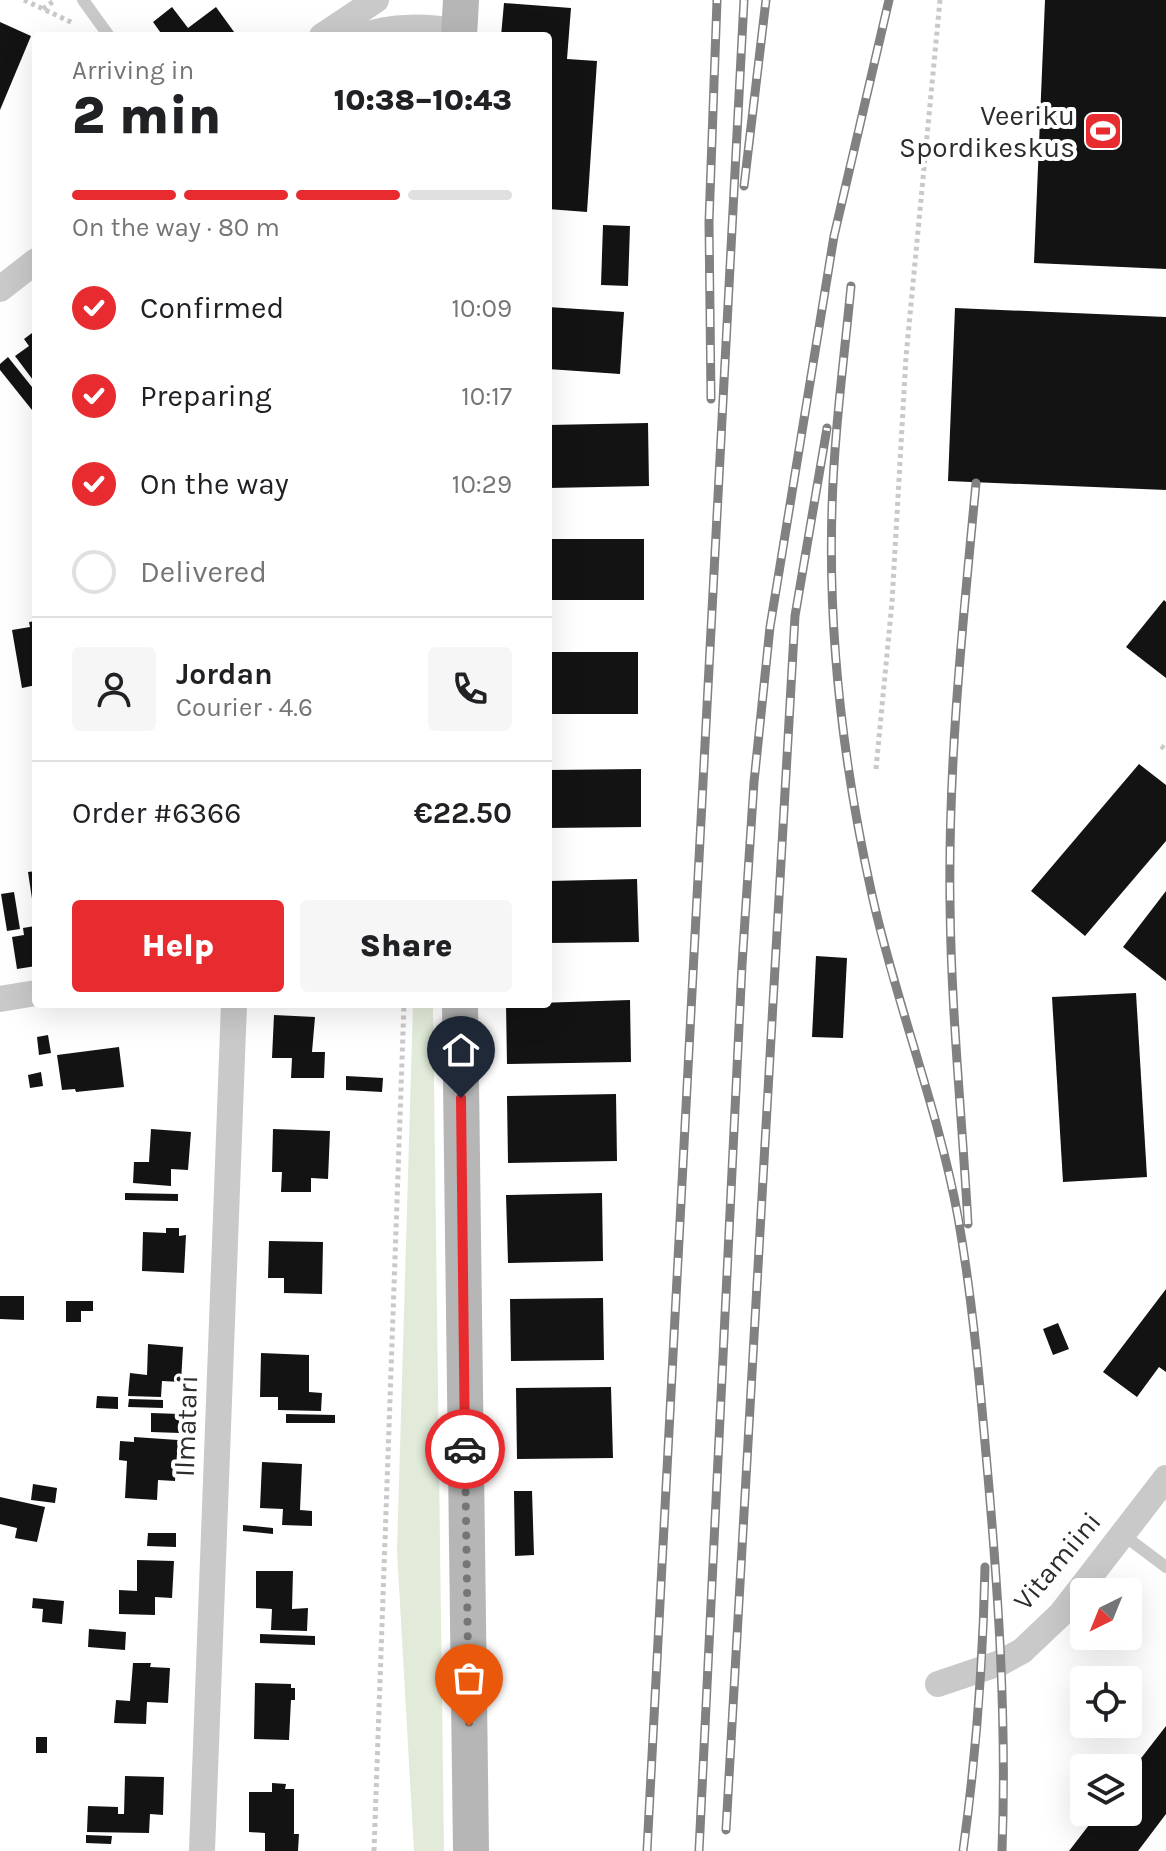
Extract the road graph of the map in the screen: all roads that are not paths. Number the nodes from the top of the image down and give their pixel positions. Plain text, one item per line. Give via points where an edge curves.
1 (83, 0) edge
2 (376, 0) edge
3 (458, 14) edge
4 (106, 32) edge
5 (327, 32) edge
6 (386, 32) edge
7 (32, 264) edge
8 (0, 289) edge
9 (32, 994) edge
10 (0, 999) edge
11 (234, 1008) edge
12 (460, 1008) edge
13 (1166, 1478) edge
14 (1122, 1534) junction
15 (1166, 1567) edge
16 (938, 1684) dead end
17 (202, 1851) edge
18 (471, 1851) edge

1 - 4 lane
2 - 5 street
3 - 6 street via 440,28
7 - 8 street
9 - 10 street
11 - 17 street, Ilmatari
12 - 18 street
13 - 14 street, Vitamiini
14 - 15 lane
14 - 16 street, Vitamiini via 1061,1614 1022,1651

